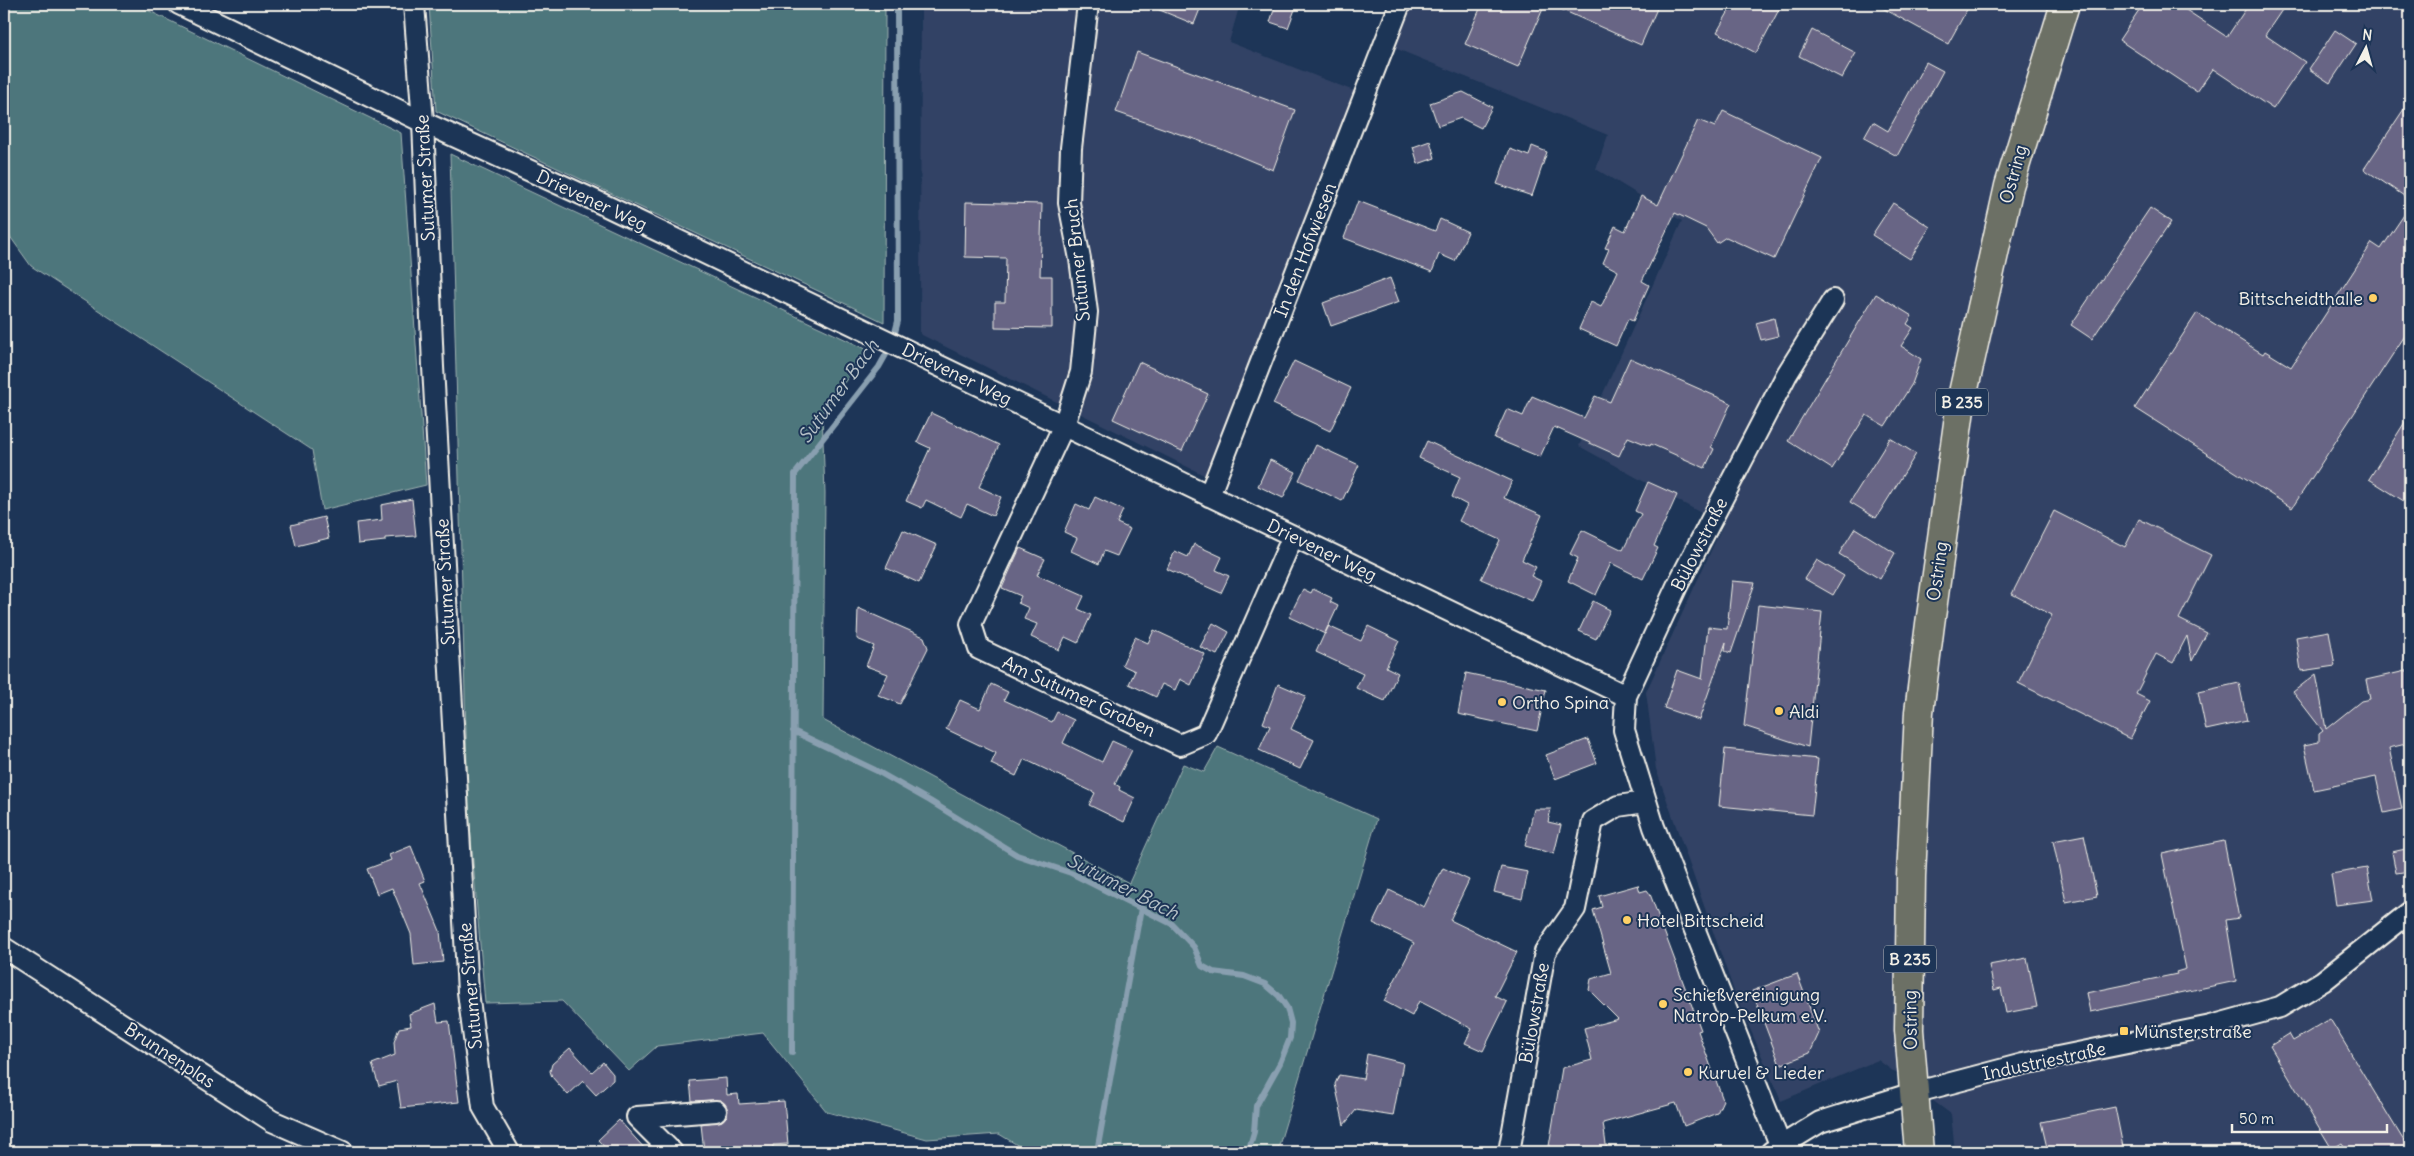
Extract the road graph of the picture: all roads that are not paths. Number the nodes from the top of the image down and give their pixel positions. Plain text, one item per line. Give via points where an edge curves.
1 (179, 4) edge
2 (414, 4) edge
3 (1088, 4) edge
4 (1400, 4) edge
5 (2065, 4) edge
6 (423, 122) junction
7 (1833, 300) dead end
8 (1064, 425) junction
9 (1209, 496) junction
10 (1293, 536) junction
11 (1626, 696) junction
12 (1645, 802) junction
13 (2410, 912) edge
14 (4, 948) edge
15 (1913, 1093) junction
16 (716, 1111) dead end
17 (1778, 1150) edge
18 (502, 1151) edge
19 (343, 1152) edge
20 (672, 1152) edge
21 (1509, 1152) edge
22 (1919, 1152) edge

1 - 6 street, Drievener Weg
2 - 6 street, Sutumer Straße
3 - 8 street, Sutumer Bruch via 1071,148 1068,203 1080,259 1086,312 1081,372
4 - 9 street, In den Hofwiesen
5 - 15 main road, Ostring / B 235 via 2009,186 1964,393 1930,624 1919,712 1911,876 1909,1030
6 - 8 street, Drievener Weg via 594,200
6 - 18 street, Sutumer Straße via 468,992 483,1107
7 - 11 street, Bülowstraße via 1766,414 1677,586
8 - 9 street, Drievener Weg
8 - 10 street, Am Sutumer Graben via 971,624 979,649 1180,745 1206,734
9 - 10 street, Drievener Weg
10 - 11 street, Drievener Weg
11 - 12 street, Bülowstraße via 1624,730
12 - 17 street, Bülowstraße
12 - 21 street, Bülowstraße via 1618,806 1592,821 1575,909 1545,952
13 - 15 street, Industriestraße via 2323,981 2280,1007 2212,1026 2023,1064
14 - 19 street, Brunnenplas via 272,1120
15 - 17 street via 1820,1122
15 - 22 main road, Ostring / B 235
16 - 20 street via 637,1117

